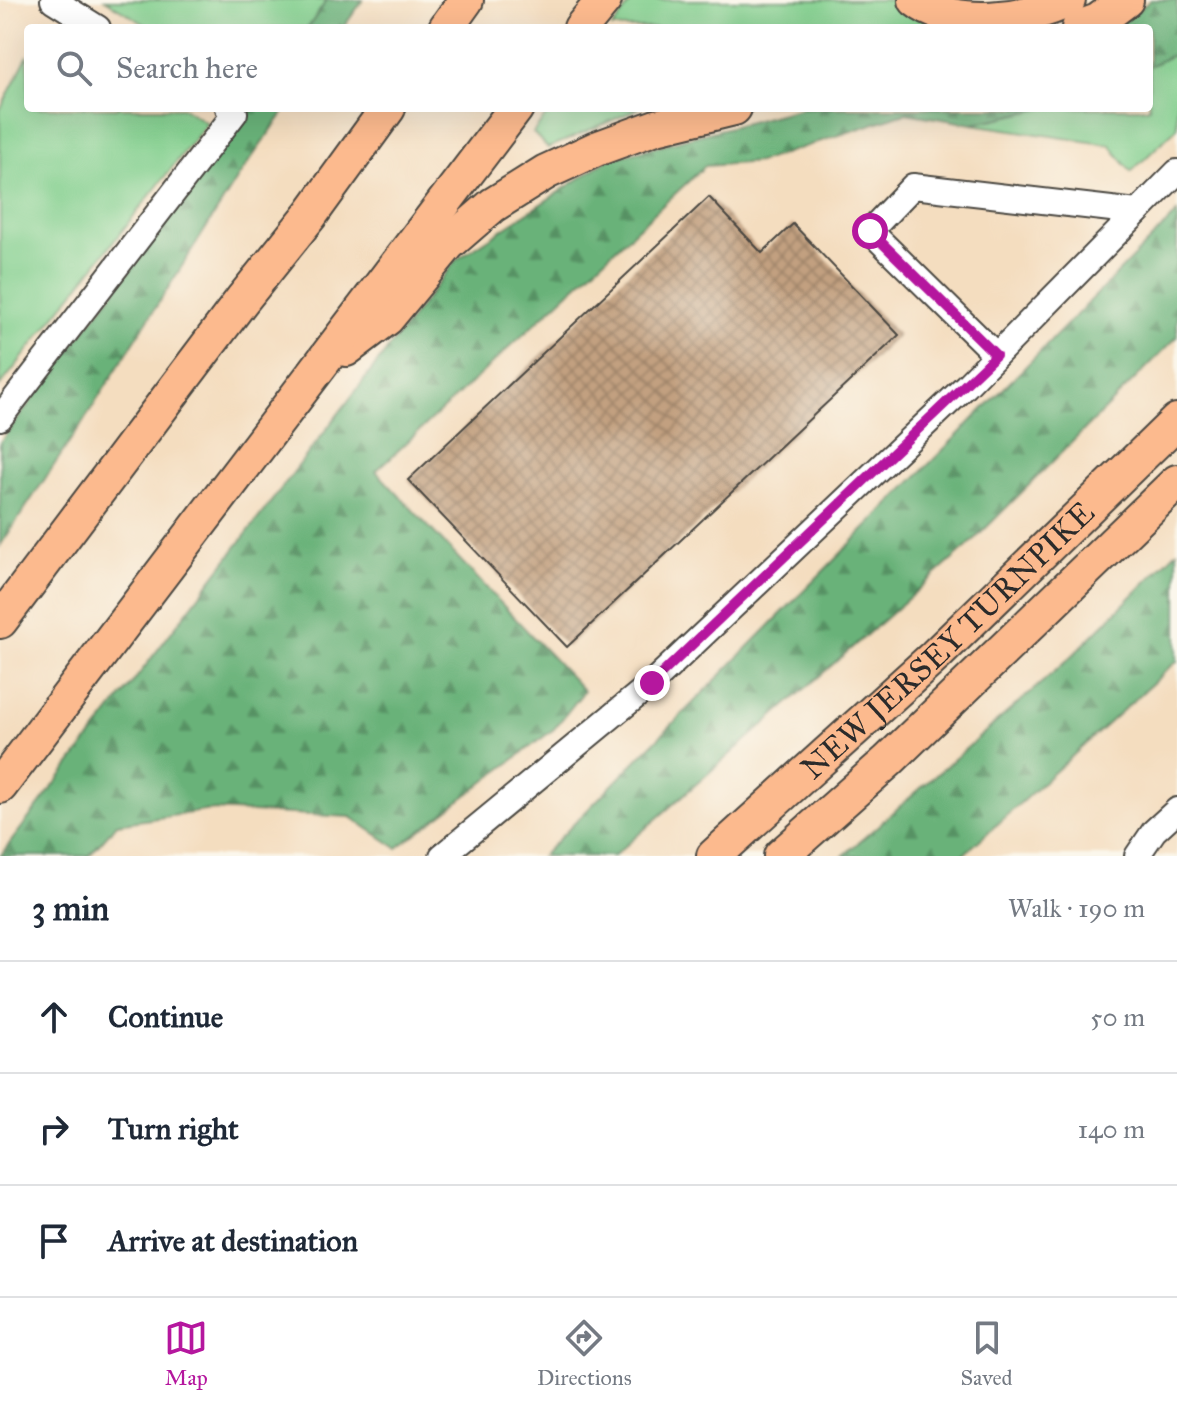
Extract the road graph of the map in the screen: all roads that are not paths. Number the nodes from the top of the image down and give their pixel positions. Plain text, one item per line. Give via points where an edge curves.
1 (53, 0) edge
2 (439, 0) edge
3 (466, 0) edge
4 (604, 0) edge
5 (916, 0) edge
6 (1068, 0) edge
7 (1126, 0) edge
8 (92, 24) edge
9 (424, 24) edge
10 (449, 24) edge
11 (584, 24) edge
12 (1090, 24) edge
13 (230, 112) edge
14 (372, 112) edge
15 (385, 112) edge
16 (513, 112) edge
17 (718, 112) edge
18 (1177, 172) edge
19 (1137, 212) junction
20 (311, 214) junction
21 (996, 355) junction
22 (314, 373) junction
23 (0, 418) edge
24 (1177, 421) edge
25 (1177, 482) edge
26 (979, 614) junction
27 (0, 621) edge
28 (1011, 643) junction
29 (0, 786) edge
30 (1177, 810) edge
31 (442, 856) edge
32 (714, 856) edge
33 (781, 856) edge
34 (1137, 856) edge

1 - 8 street
2 - 9 highway
3 - 10 highway
4 - 11 highway
5 - 6 highway via 956,16 1001,20
7 - 12 highway
13 - 23 street
14 - 20 highway
15 - 20 highway
16 - 22 highway
17 - 22 highway via 596,149 493,205 448,244 387,318
18 - 19 street
19 - 21 street
19 - 21 street via 913,186 870,231
20 - 27 highway
21 - 31 street via 652,683
22 - 29 highway
24 - 26 highway, NEW JERSEY TURNPIKE
25 - 28 highway, NEW JERSEY TURNPIKE
26 - 28 street
26 - 32 highway, NEW JERSEY TURNPIKE
28 - 33 highway, NEW JERSEY TURNPIKE
30 - 34 street

